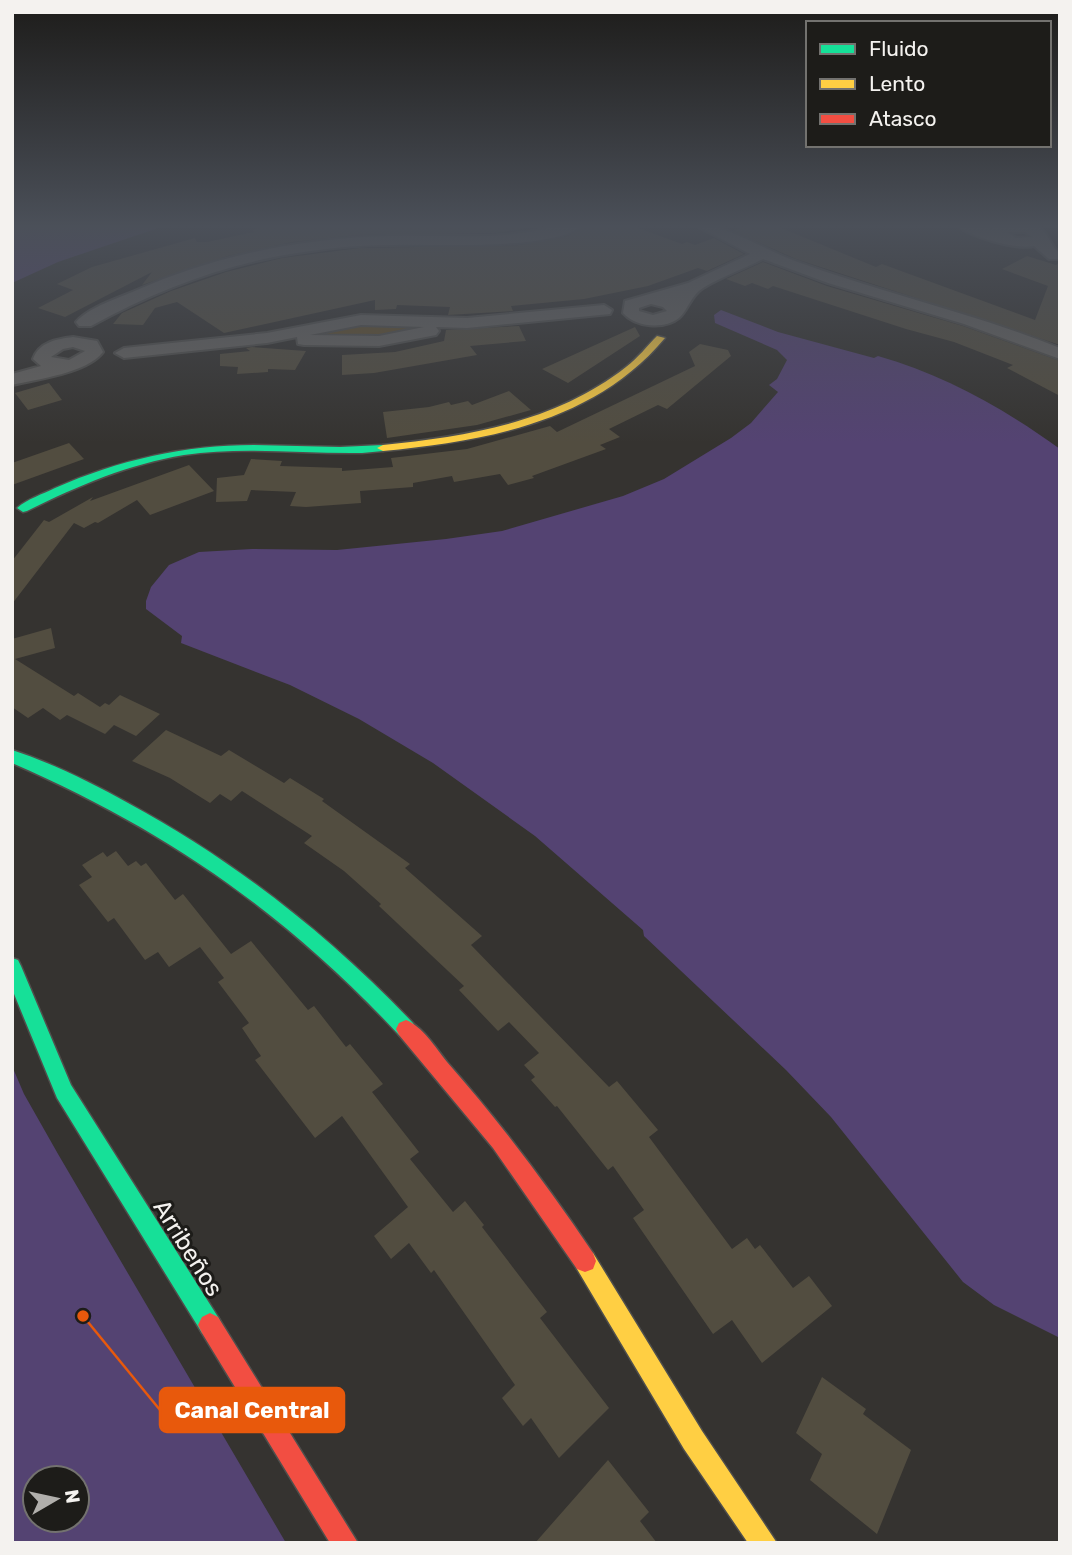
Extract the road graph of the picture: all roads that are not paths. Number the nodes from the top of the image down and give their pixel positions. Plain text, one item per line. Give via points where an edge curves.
1 (128, 298) edge
2 (660, 298) edge
3 (685, 298) edge
4 (892, 298) edge
5 (638, 305) junction
6 (674, 313) junction
7 (649, 320) junction
8 (85, 322) junction
9 (660, 338) junction
10 (85, 344) junction
11 (47, 351) junction
12 (124, 353) junction
13 (1060, 354) edge
14 (71, 364) junction
15 (12, 372) edge
16 (12, 380) edge
17 (16, 512) edge
18 (12, 756) edge
19 (12, 967) edge
20 (345, 1543) edge
21 (764, 1543) edge

1 - 8 street
2 - 5 street
3 - 6 street
4 - 13 street via 985,325
5 - 6 street via 669,303
5 - 7 street
5 - 12 street via 416,327 379,341 326,334
6 - 7 street
6 - 9 street
7 - 9 street
8 - 10 street via 79,332
8 - 11 street
9 - 17 street via 633,369 610,384 509,427 388,449 220,448 158,457 90,476
10 - 11 street
10 - 12 street
10 - 14 street via 94,352
11 - 14 street via 42,359 49,364
11 - 15 street
12 - 14 street
14 - 16 street
18 - 21 street via 110,800 229,873 345,966 402,1025 466,1096 541,1196 612,1302 723,1491
19 - 20 street, Arribeños via 64,1091

